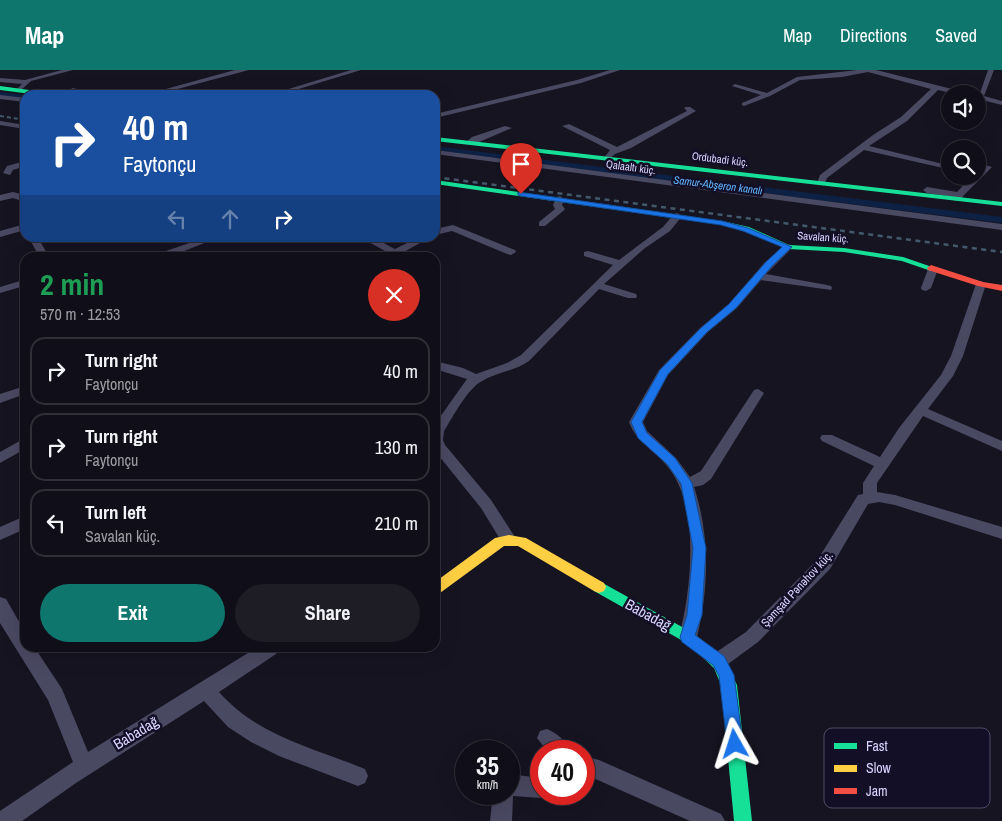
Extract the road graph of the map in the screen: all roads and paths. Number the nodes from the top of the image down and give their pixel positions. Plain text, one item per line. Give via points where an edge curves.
1 (70, 70) edge
2 (246, 70) edge
3 (358, 70) edge
4 (617, 70) edge
5 (868, 70) edge
6 (991, 70) edge
7 (0, 80) edge
8 (986, 85) edge
9 (735, 86) dead end
10 (0, 88) edge
11 (936, 88) junction
12 (941, 89) edge
13 (21, 90) edge
14 (25, 90) edge
15 (165, 90) edge
16 (289, 90) edge
17 (20, 91) edge
18 (20, 92) edge
19 (768, 95) junction
20 (0, 96) edge
21 (986, 99) edge
22 (1002, 103) edge
23 (744, 104) dead end
24 (688, 108) dead end
25 (440, 115) edge
26 (0, 123) edge
27 (20, 126) edge
28 (566, 126) dead end
29 (508, 128) dead end
30 (440, 140) edge
31 (470, 143) junction
32 (863, 147) junction
33 (617, 150) junction
34 (440, 153) edge
35 (608, 158) junction
36 (20, 165) edge
37 (940, 166) dead end
38 (7, 173) dead end
39 (440, 183) edge
40 (821, 183) junction
41 (969, 185) edge
42 (927, 190) dead end
43 (20, 196) edge
44 (958, 197) junction
45 (0, 198) edge
46 (560, 200) junction
47 (1002, 204) edge
48 (678, 216) junction
49 (542, 224) dead end
50 (20, 228) edge
51 (1002, 228) edge
52 (440, 230) edge
53 (0, 234) edge
54 (202, 242) edge
55 (375, 242) edge
56 (415, 242) edge
57 (788, 247) junction
58 (175, 252) edge
59 (394, 252) joint
60 (511, 252) dead end
61 (588, 254) dead end
62 (621, 264) junction
63 (933, 269) junction
64 (758, 276) junction
65 (20, 283) edge
66 (981, 284) junction
67 (597, 285) junction
68 (827, 288) dead end
69 (926, 288) dead end
70 (1002, 288) edge
71 (0, 290) edge
72 (632, 296) dead end
73 (440, 365) edge
74 (475, 378) junction
75 (20, 392) edge
76 (758, 393) dead end
77 (0, 399) edge
78 (920, 410) junction
79 (440, 425) edge
80 (827, 438) dead end
81 (20, 446) edge
82 (1002, 446) edge
83 (440, 447) edge
84 (0, 458) edge
85 (882, 464) junction
86 (686, 483) junction
87 (870, 497) junction
88 (20, 524) edge
89 (0, 534) edge
90 (1002, 534) edge
91 (509, 540) junction
92 (440, 584) edge
93 (0, 604) edge
94 (688, 637) junction
95 (20, 639) edge
96 (28, 652) edge
97 (264, 652) edge
98 (718, 660) junction
99 (207, 691) junction
100 (84, 765) junction
101 (595, 768) edge
102 (358, 776) dead end
103 (502, 805) edge
104 (4, 821) edge
105 (501, 821) edge
106 (714, 821) edge
107 (743, 821) edge

1 - 14 street
2 - 15 street
3 - 16 street
4 - 25 street
5 - 11 street
5 - 19 street via 806,76
6 - 8 street
7 - 13 street
9 - 19 street
10 - 17 street
11 - 12 street
11 - 32 street via 904,119
18 - 20 street
19 - 23 street
21 - 22 street
24 - 33 street via 692,110
26 - 27 street
28 - 33 street
29 - 31 street
30 - 31 street, Ordubadi küç.
31 - 35 street, Ordubadi küç.
32 - 37 street
32 - 40 street via 822,177
33 - 35 street
34 - 51 street, Qalaaltı küç.
35 - 40 street, Ordubadi küç.
36 - 38 street via 10,168
39 - 46 street, Savalan küç.
40 - 44 street, Ordubadi küç.
41 - 44 street
42 - 44 street
43 - 45 street via 12,194
44 - 47 street, Ordubadi küç.
46 - 48 street, Savalan küç.
46 - 49 street via 557,203 559,210
48 - 57 street, Savalan küç. via 732,225
48 - 62 street
50 - 53 street
52 - 60 street via 453,228
54 - 58 street
55 - 59 street
56 - 59 street
57 - 63 street, Savalan küç. via 868,253 912,261
57 - 64 street
61 - 62 street
62 - 67 street
63 - 66 street, Savalan küç.
63 - 69 street
64 - 68 street
64 - 86 street via 733,306 704,330 664,372 636,422 642,435 678,468
65 - 71 street
66 - 70 street, Savalan küç.
66 - 78 street via 957,356 947,376
67 - 72 street
67 - 74 street via 518,364
73 - 74 street
74 - 79 street
75 - 77 street
76 - 86 street via 706,475 698,481
78 - 82 street
78 - 85 street
80 - 85 street
81 - 84 street
83 - 91 street via 481,497
85 - 87 street via 870,483
86 - 94 street via 699,548 694,615
87 - 90 street via 895,500
87 - 98 street, Şəmşad Pənəhov küç. via 859,504 824,564 752,637
88 - 89 street
91 - 92 street via 482,553
91 - 94 street, Babadağ via 531,546
93 - 95 street
94 - 98 street, Babadağ
96 - 100 street via 55,695
97 - 99 street, Babadağ
98 - 107 street, Babadağ via 729,685
99 - 100 street, Babadağ
99 - 102 street via 244,728
100 - 104 street, Babadağ
101 - 106 street
103 - 105 street

